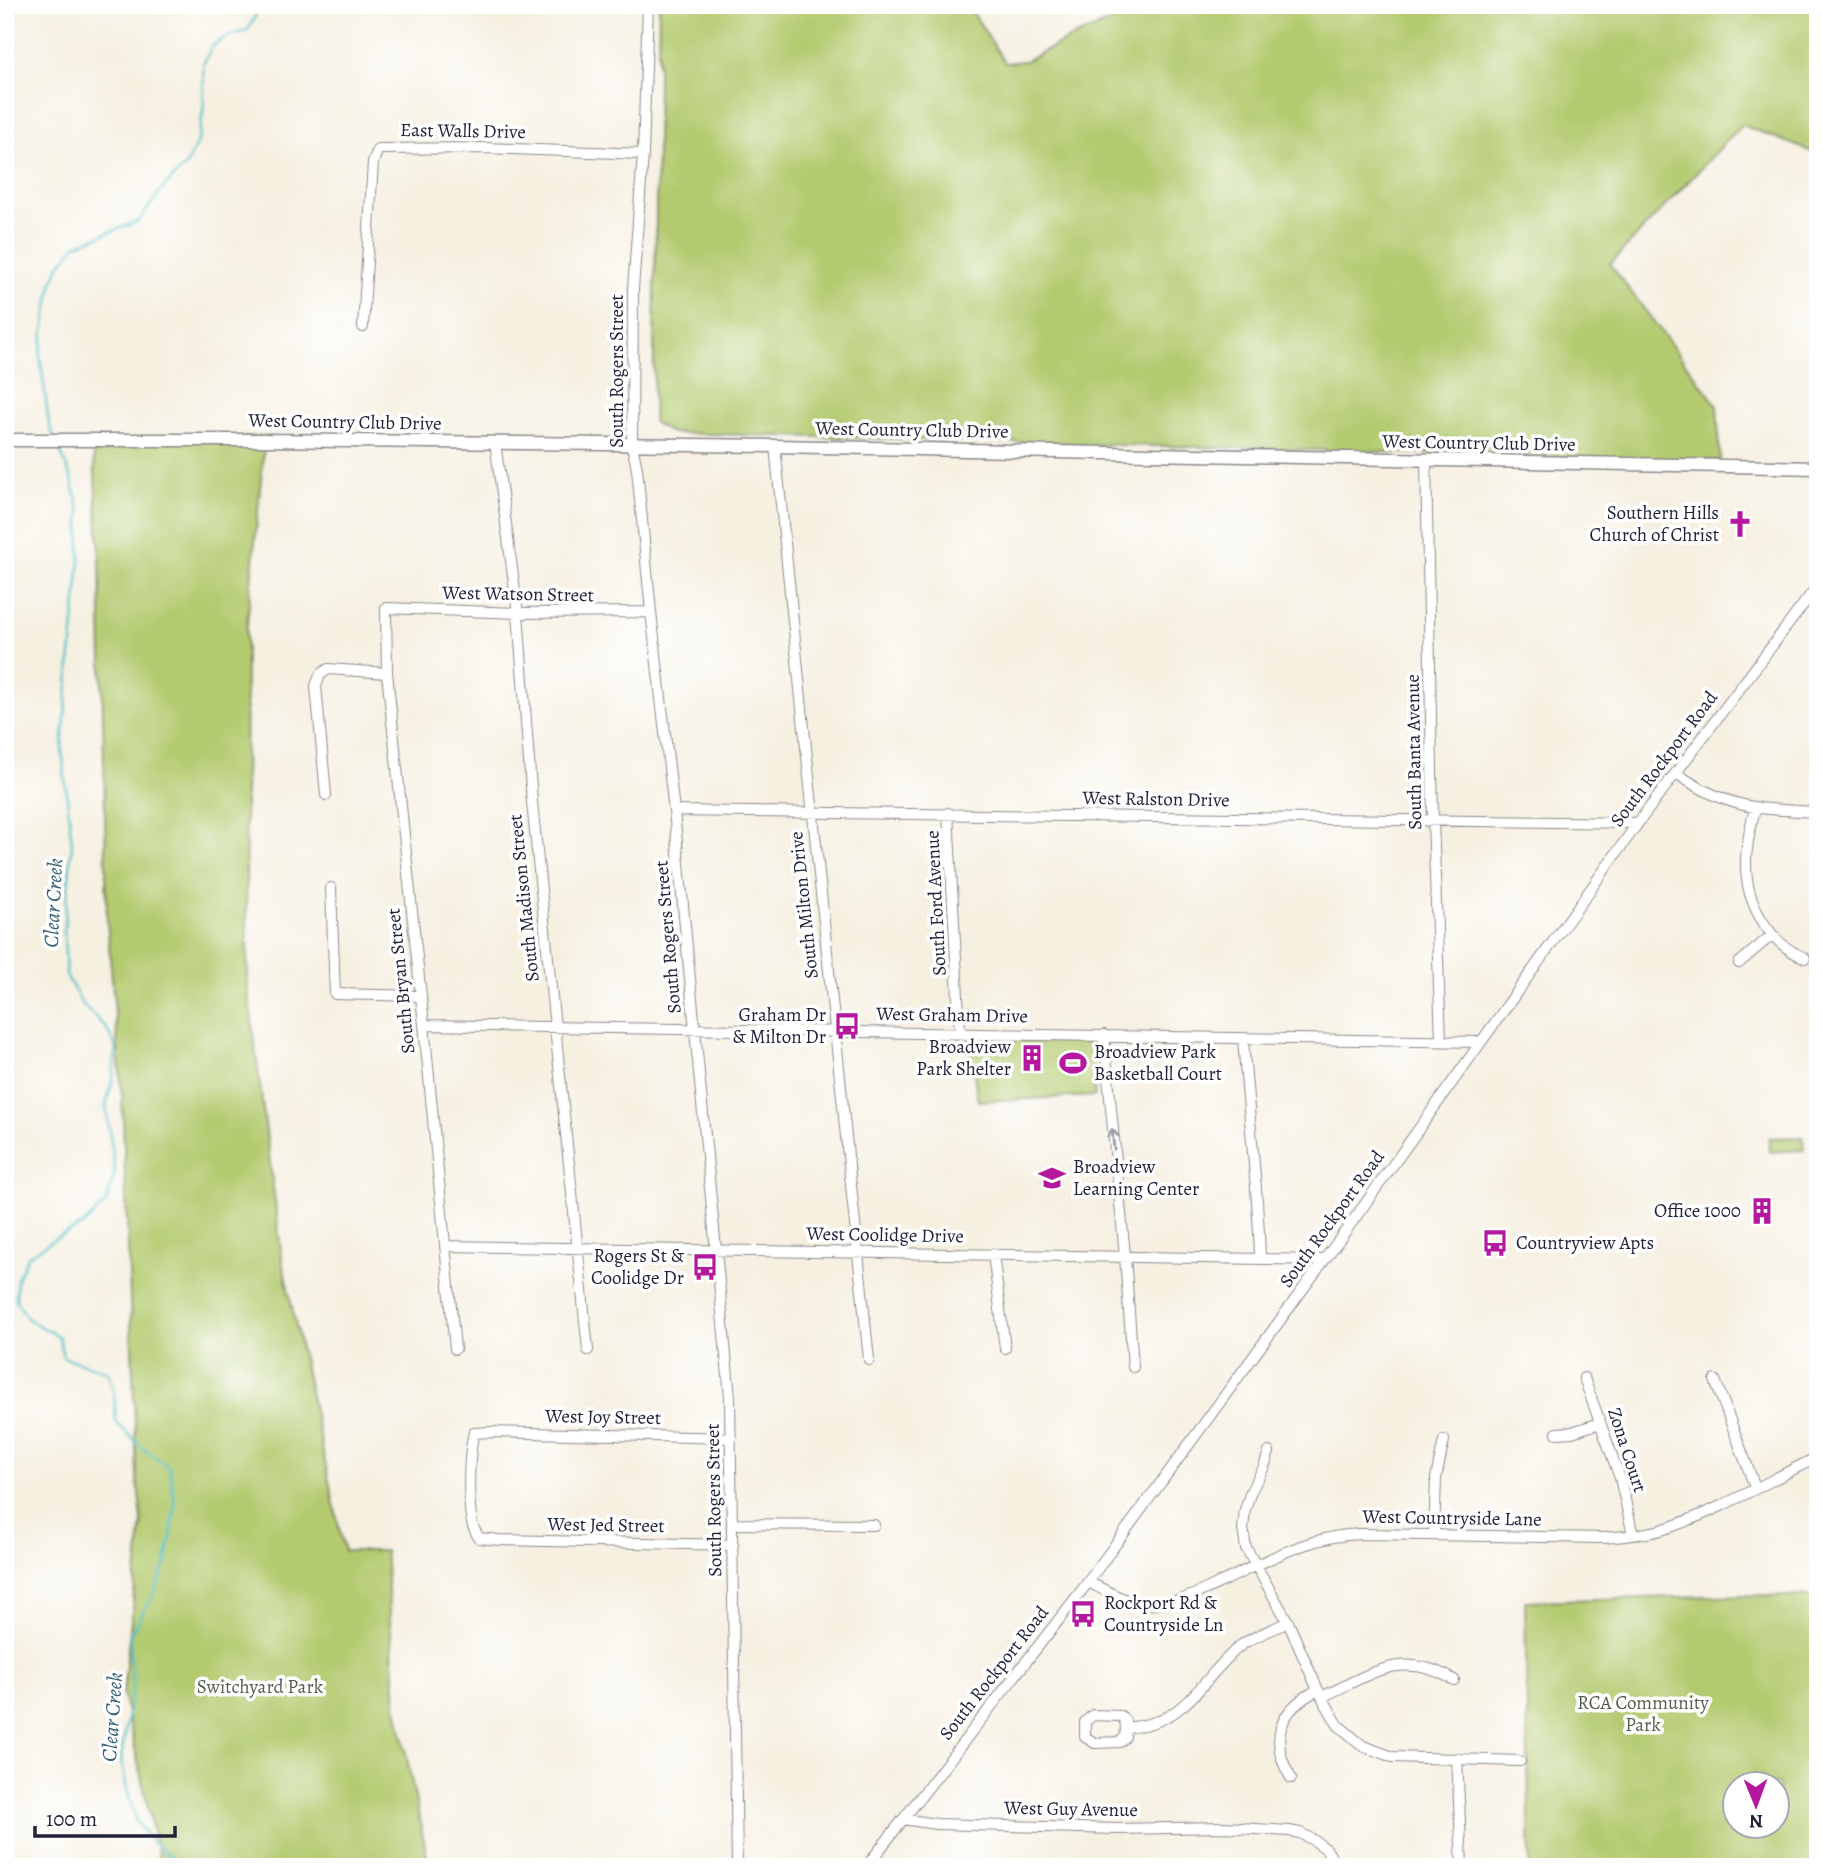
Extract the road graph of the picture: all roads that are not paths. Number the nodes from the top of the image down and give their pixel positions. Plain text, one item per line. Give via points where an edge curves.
1 (649, 5) edge
2 (643, 154) junction
3 (363, 327) dead end
4 (11, 440) edge
5 (495, 442) junction
6 (632, 445) junction
7 (775, 446) junction
8 (1426, 461) junction
9 (1818, 468) edge
10 (1818, 585) edge
11 (386, 608) joint
12 (651, 612) junction
13 (518, 613) junction
14 (387, 673) junction
15 (1676, 773) junction
16 (326, 795) dead end
17 (1755, 808) junction
18 (674, 811) junction
19 (812, 811) junction
20 (948, 813) junction
21 (1818, 813) edge
22 (1433, 820) junction
23 (1638, 823) junction
24 (331, 888) dead end
25 (1772, 935) junction
26 (1805, 958) dead end
27 (1739, 963) dead end
28 (421, 996) junction
29 (424, 1025) junction
30 (555, 1026) junction
31 (695, 1028) junction
32 (835, 1031) junction
33 (960, 1033) junction
34 (1104, 1035) junction
35 (1243, 1038) junction
36 (1441, 1041) junction
37 (1480, 1042) junction
38 (445, 1246) junction
39 (578, 1250) junction
40 (717, 1250) junction
41 (858, 1251) junction
42 (993, 1254) junction
43 (1125, 1256) junction
44 (1260, 1258) junction
45 (1324, 1260) junction
46 (1005, 1348) dead end
47 (454, 1349) dead end
48 (588, 1350) dead end
49 (869, 1360) dead end
50 (1133, 1367) dead end
51 (1584, 1378) dead end
52 (1715, 1380) dead end
53 (1601, 1423) junction
54 (1557, 1433) dead end
55 (731, 1438) junction
56 (1444, 1440) dead end
57 (1269, 1452) dead end
58 (1818, 1457) edge
59 (1755, 1488) junction
60 (732, 1524) junction
61 (874, 1525) dead end
62 (1434, 1535) junction
63 (1633, 1535) junction
64 (479, 1538) joint
65 (733, 1545) junction
66 (1257, 1566) junction
67 (1088, 1581) junction
68 (1288, 1622) junction
69 (1454, 1680) dead end
70 (1320, 1694) junction
71 (1126, 1728) junction
72 (1457, 1758) junction
73 (1520, 1761) dead end
74 (1291, 1777) dead end
75 (902, 1819) junction
76 (737, 1867) edge
77 (866, 1867) edge
78 (1338, 1867) edge
79 (1462, 1867) edge

1 - 2 street, South Rogers Street
2 - 3 street, East Walls Drive via 378,149 373,162
2 - 6 street, South Rogers Street via 634,289
4 - 5 main road, West Country Club Drive
5 - 6 main road, West Country Club Drive
5 - 13 street, South Madison Street
6 - 7 main road, West Country Club Drive
6 - 12 street, South Rogers Street
7 - 8 main road, West Country Club Drive
7 - 19 street, South Milton Drive
8 - 9 main road, West Country Club Drive
8 - 22 street, South Banta Avenue
10 - 15 street, South Rockport Road
11 - 13 street, West Watson Street
11 - 14 street, South Bryan Street
12 - 13 street, West Watson Street
12 - 18 street, South Rogers Street
13 - 30 street, South Madison Street
14 - 16 street via 328,669 320,675 316,686
14 - 28 street, South Bryan Street
15 - 17 street via 1710,795
15 - 23 street, South Rockport Road
17 - 21 street
17 - 25 street via 1746,874 1756,907
18 - 19 street, West Ralston Drive
18 - 31 street, South Rogers Street
19 - 20 street, West Ralston Drive
19 - 32 street, South Milton Drive
20 - 22 street, West Ralston Drive
20 - 33 street, South Ford Avenue
22 - 23 street, West Ralston Drive
22 - 36 street, South Banta Avenue
23 - 37 street, South Rockport Road
24 - 28 street via 335,994
25 - 26 street
25 - 27 street
28 - 29 street, South Bryan Street
29 - 30 street, West Graham Drive
29 - 38 street, South Bryan Street
30 - 31 street, West Graham Drive
30 - 39 street, South Madison Street
31 - 32 street, West Graham Drive
31 - 40 street, South Rogers Street
32 - 33 street, West Graham Drive
32 - 41 street, South Milton Drive
33 - 34 street, West Graham Drive
34 - 35 street, West Graham Drive
43 -> 34 street
35 - 36 street, West Graham Drive
35 - 44 street
36 - 37 street, West Graham Drive
37 - 45 street, South Rockport Road
38 - 39 street, West Coolidge Drive
38 - 47 street, South Bryan Street
39 - 40 street, West Coolidge Drive
39 - 48 street, South Madison Street
40 - 41 street, West Coolidge Drive
40 - 55 street, South Rogers Street
41 - 42 street, West Coolidge Drive
41 - 49 street, South Milton Drive
42 - 43 street, West Coolidge Drive
42 - 46 street
43 - 44 street, West Coolidge Drive
43 - 50 street
44 - 45 street, West Coolidge Drive
45 - 67 street, South Rockport Road
51 - 53 street, Zona Court
52 - 59 street
53 - 54 street
53 - 63 street, Zona Court
55 - 60 street, South Rogers Street
55 - 64 street, West Joy Street via 474,1433 471,1509
56 - 62 street via 1436,1478
57 - 66 street via 1244,1519 1246,1548
58 - 59 street, West Countryside Lane
59 - 63 street, West Countryside Lane via 1699,1516
60 - 61 street
60 - 65 street, South Rogers Street
62 - 63 street, West Countryside Lane
62 - 66 street, West Countryside Lane via 1328,1536
64 - 65 street, West Jed Street
65 - 76 street, South Rogers Street
66 - 67 street, West Countryside Lane via 1168,1604 1131,1601
66 - 68 street
67 - 75 street, South Rockport Road
68 - 70 street
68 - 71 street via 1242,1645 1173,1714 1144,1727
69 - 70 street via 1425,1666 1396,1666
70 - 72 street via 1346,1733 1371,1750 1392,1757
70 - 74 street via 1304,1697 1293,1706 1281,1727 1280,1756
71 - 71 street via 1124,1718 1117,1715 1093,1715 1085,1722 1085,1737 1095,1743 1120,1742
72 - 73 street
72 - 79 street
75 - 77 street, South Rockport Road
75 - 78 street, West Guy Avenue via 936,1824 1300,1833 1326,1849

